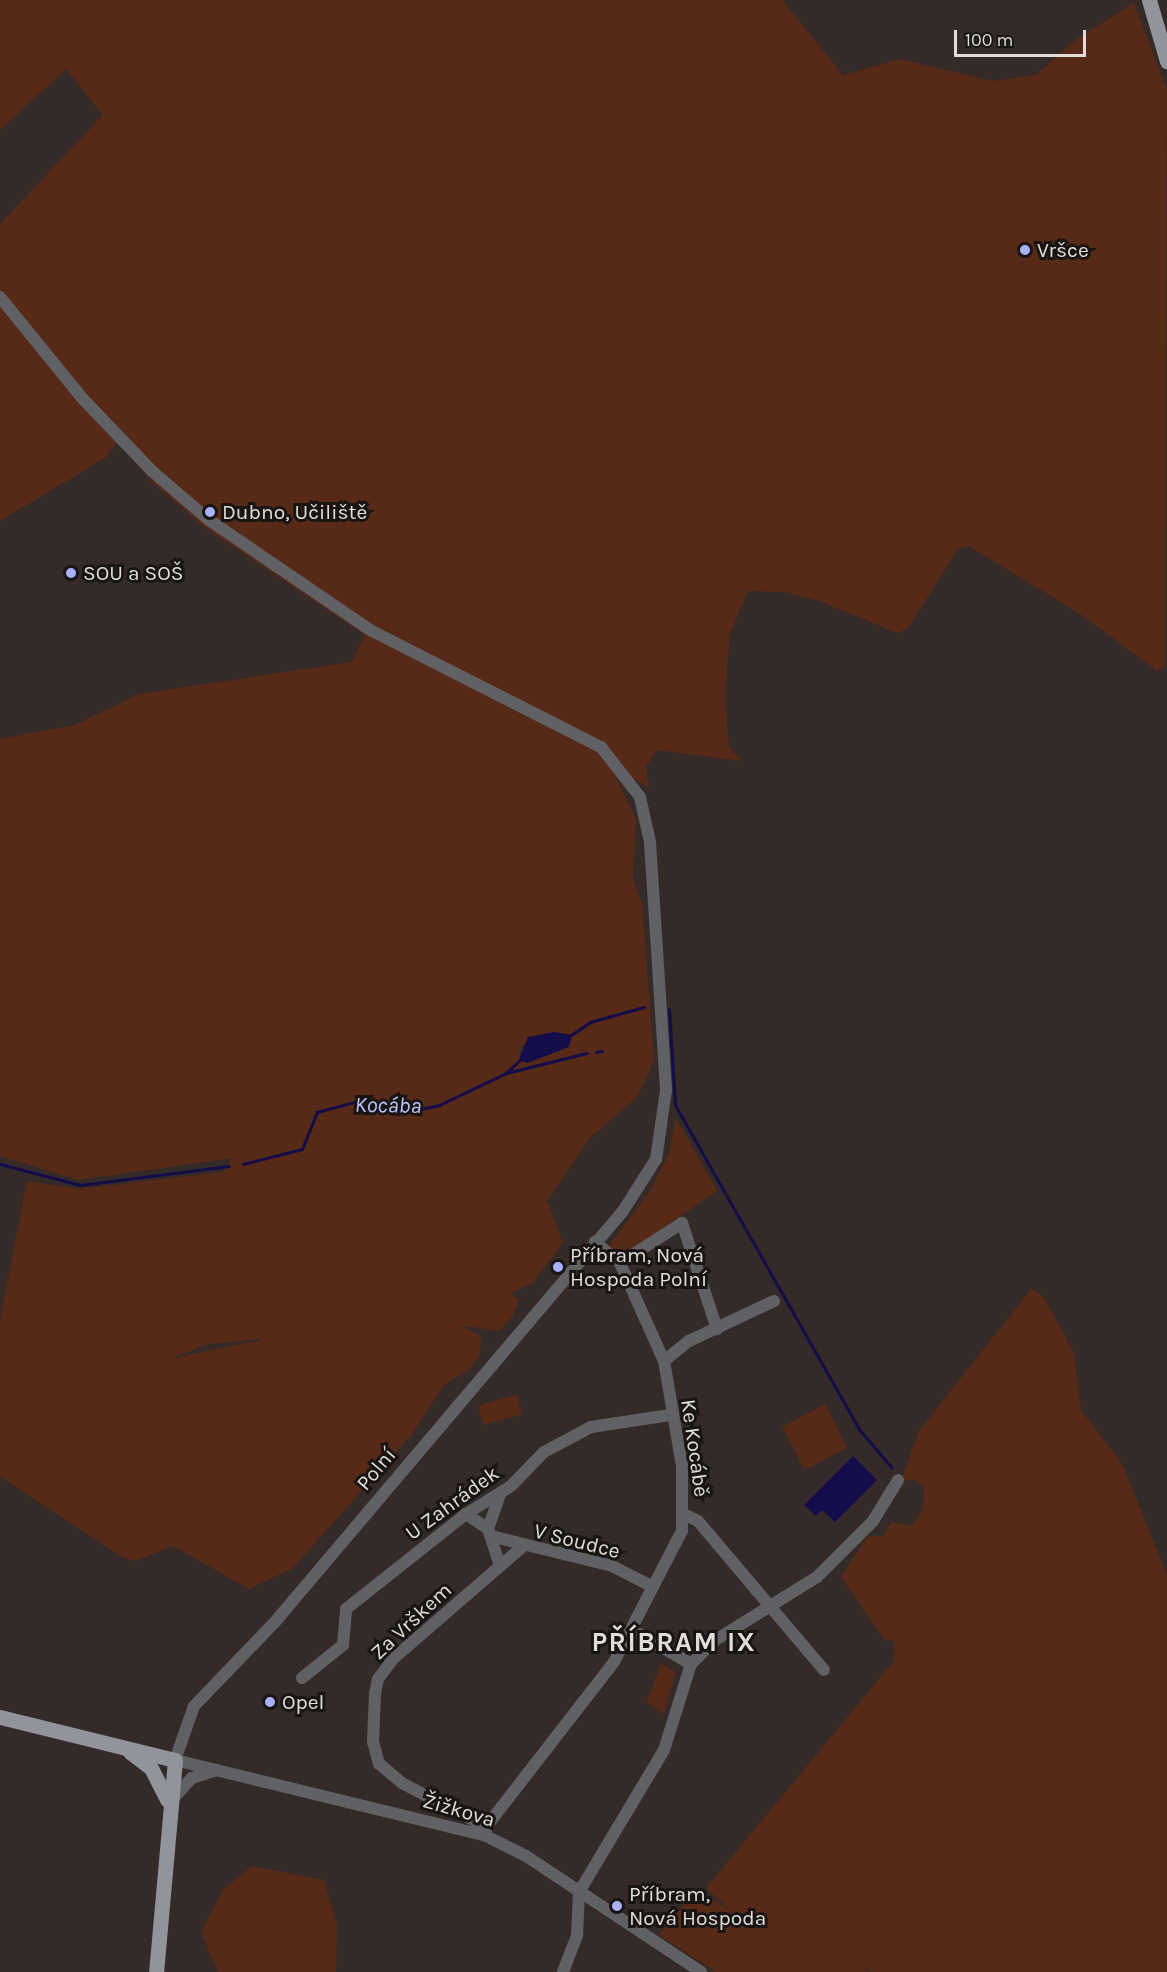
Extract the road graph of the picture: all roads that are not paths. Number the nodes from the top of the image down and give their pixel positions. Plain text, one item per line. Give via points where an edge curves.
1 (1149, 0) edge
2 (1167, 61) edge
3 (0, 297) edge
4 (595, 1242) junction
5 (620, 1263) junction
6 (774, 1301) dead end
7 (717, 1329) junction
8 (664, 1360) junction
9 (670, 1415) junction
10 (898, 1480) dead end
11 (500, 1494) junction
12 (466, 1514) junction
13 (684, 1514) junction
14 (489, 1532) junction
15 (522, 1547) junction
16 (500, 1565) junction
17 (653, 1587) junction
18 (773, 1608) junction
19 (632, 1630) junction
20 (692, 1664) junction
21 (824, 1670) dead end
22 (302, 1678) dead end
23 (0, 1717) edge
24 (123, 1747) junction
25 (175, 1760) junction
26 (218, 1770) junction
27 (169, 1806) junction
28 (486, 1832) junction
29 (579, 1892) junction
30 (156, 1972) edge
31 (562, 1972) edge
32 (701, 1972) edge

1 - 2 main road
3 - 4 street, Polní via 82,398 209,520 372,631 584,736 630,778 650,842 666,1090 656,1159 623,1211
4 - 5 street, Ke Kocábě
4 - 25 street, Polní via 274,1623 194,1706
5 - 7 street via 682,1223
5 - 8 street, Ke Kocábě
6 - 7 street
7 - 8 street
8 - 9 street, Ke Kocábě
9 - 11 street, U Zahrádek via 591,1426 544,1452
9 - 13 street, Ke Kocábě via 682,1466
10 - 18 street via 859,1538 802,1591
11 - 12 street, U Zahrádek
11 - 14 street
12 - 14 street, V Soudce
12 - 22 street, U Zahrádek via 346,1609 343,1645
13 - 17 street, Ke Kocábě via 675,1547
13 - 18 street via 698,1521
14 - 15 street, V Soudce
14 - 16 street
15 - 16 street, Za Vrškem
15 - 17 street, V Soudce via 612,1566
16 - 28 street, Za Vrškem via 394,1658 378,1679 375,1694 373,1742 379,1764 402,1783
17 - 19 street, Ke Kocábě
18 - 20 street via 714,1641
18 - 21 street
19 - 20 street
19 - 28 street, Ke Kocábě
20 - 29 street via 664,1750
23 - 24 main road
24 - 25 main road
24 - 27 main road via 151,1768
25 - 26 street, Žižkova
25 - 27 main road
26 - 27 street via 192,1779
26 - 28 street, Žižkova
27 - 30 main road
28 - 29 street, Žižkova
29 - 31 street via 577,1935
29 - 32 street, Žižkova

